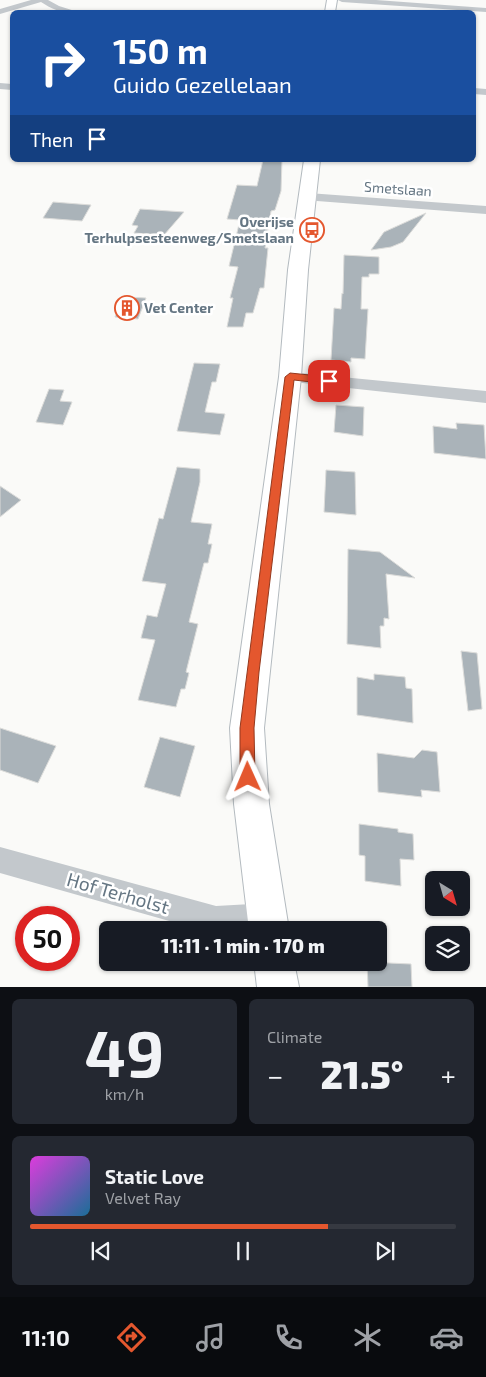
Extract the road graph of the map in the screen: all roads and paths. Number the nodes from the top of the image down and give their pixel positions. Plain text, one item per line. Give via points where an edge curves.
1 (39, 0) edge
2 (43, 0) edge
3 (342, 0) edge
4 (65, 10) edge
5 (486, 10) edge
6 (0, 12) edge
7 (312, 162) edge
8 (308, 197) junction
9 (486, 210) edge
10 (290, 377) junction
11 (486, 397) edge
12 (0, 860) edge
13 (229, 921) edge
14 (268, 921) edge
15 (275, 971) edge
16 (278, 987) edge

1 - 6 street
2 - 4 street
3 - 5 street
7 - 8 main road
8 - 9 street, Smetslaan
8 - 10 main road via 298,270
10 - 11 street
10 - 14 main road via 247,728 253,826
12 - 13 street, Hof Terholst
15 - 16 main road

